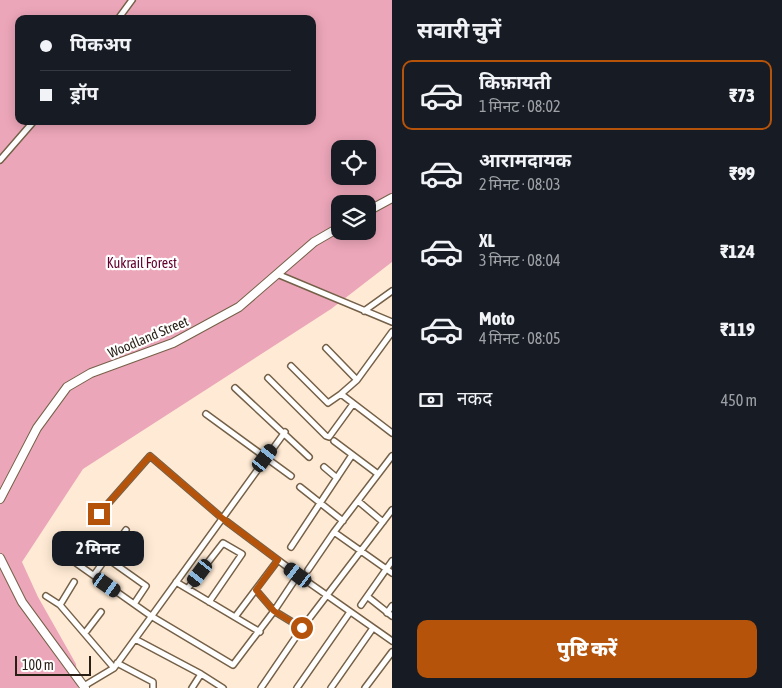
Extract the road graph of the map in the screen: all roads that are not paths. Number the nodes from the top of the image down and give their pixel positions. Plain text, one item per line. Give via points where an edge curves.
1 (132, 0) edge
2 (121, 15) edge
3 (31, 125) edge
4 (0, 160) edge
5 (392, 198) edge
6 (376, 207) edge
7 (331, 232) edge
8 (277, 274) junction
9 (392, 291) edge
10 (364, 311) junction
11 (392, 322) edge
12 (392, 332) edge
13 (326, 348) dead end
14 (291, 366) dead end
15 (268, 378) dead end
16 (357, 380) junction
17 (235, 388) dead end
18 (341, 394) junction
19 (353, 404) junction
20 (206, 414) dead end
21 (285, 432) junction
22 (392, 433) edge
23 (334, 442) dead end
24 (352, 455) junction
25 (310, 456) dead end
26 (392, 456) edge
27 (265, 458) junction
28 (324, 467) dead end
29 (378, 474) junction
30 (291, 476) dead end
31 (337, 478) junction
32 (300, 487) dead end
33 (0, 499) edge
34 (358, 501) junction
35 (320, 502) junction
36 (392, 510) edge
37 (99, 514) dead end
38 (222, 518) junction
39 (343, 521) junction
40 (384, 522) junction
41 (126, 530) dead end
42 (334, 532) junction
43 (91, 547) dead end
44 (291, 547) dead end
45 (362, 552) junction
46 (66, 556) dead end
47 (0, 558) edge
48 (106, 558) junction
49 (278, 560) junction
50 (392, 561) edge
51 (386, 569) junction
52 (308, 570) dead end
53 (392, 573) edge
54 (94, 575) junction
55 (298, 575) junction
56 (74, 582) dead end
57 (176, 582) junction
58 (188, 588) junction
59 (256, 590) junction
60 (327, 594) junction
61 (46, 596) dead end
62 (368, 597) junction
63 (209, 602) junction
64 (134, 604) junction
65 (60, 605) junction
66 (361, 605) dead end
67 (392, 606) edge
68 (274, 611) junction
69 (101, 612) dead end
70 (350, 612) junction
71 (390, 614) edge
72 (151, 616) junction
73 (235, 617) junction
74 (302, 628) junction
75 (373, 628) junction
76 (260, 632) junction
77 (85, 633) junction
78 (135, 638) junction
79 (392, 641) edge
80 (392, 652) edge
81 (115, 666) junction
82 (202, 674) junction
83 (85, 687) edge
84 (300, 687) edge
85 (153, 688) edge
86 (192, 688) edge
87 (223, 688) edge
88 (261, 688) edge
89 (331, 688) edge
90 (365, 688) edge

1 - 2 street
3 - 4 street
5 - 6 street
7 - 8 street, Woodland Street via 314,242
8 - 10 street
8 - 33 street, Woodland Street via 239,307 181,338 91,373 67,387 37,428
9 - 10 street
10 - 11 street
12 - 16 street
13 - 16 street
14 - 18 street via 328,402
15 - 19 street via 329,437
16 - 18 street
17 - 21 street
18 - 19 street
19 - 22 street
20 - 27 street
21 - 25 street
21 - 27 street
23 - 24 street
24 - 29 street
24 - 31 street
26 - 29 street
27 - 30 street
27 - 38 street
28 - 31 street
29 - 34 street
31 - 35 street
32 - 35 street
34 - 39 street
34 - 40 street
35 - 39 street
35 - 44 street
36 - 40 street
37 - 38 street via 150,456
38 - 49 street
38 - 57 street
39 - 42 street
40 - 45 street
41 - 48 street
42 - 45 street
42 - 52 street
43 - 48 street
45 - 51 street
45 - 60 street
46 - 54 street
47 - 83 street via 22,602
48 - 54 street
48 - 64 street via 146,586
49 - 55 street
49 - 59 street
50 - 51 street
51 - 53 street
51 - 62 street
54 - 64 street
55 - 60 street
55 - 68 street
56 - 65 street
57 - 58 street
57 - 72 street
58 - 63 street
58 - 63 street via 223,542 228,544 242,554
59 - 68 street
59 - 73 street
60 - 70 street
60 - 74 street
61 - 65 street
62 - 66 street
62 - 71 street
63 - 73 street
64 - 72 street
65 - 77 street
67 - 71 street
68 - 74 street
68 - 76 street
69 - 77 street
70 - 75 street
70 - 84 street
72 - 76 street via 233,664
72 - 78 street
73 - 76 street
74 - 88 street
75 - 79 street
75 - 89 street
77 - 81 street
78 - 81 street
78 - 82 street
80 - 90 street
81 - 83 street
81 - 85 street via 153,682
82 - 86 street
82 - 87 street

